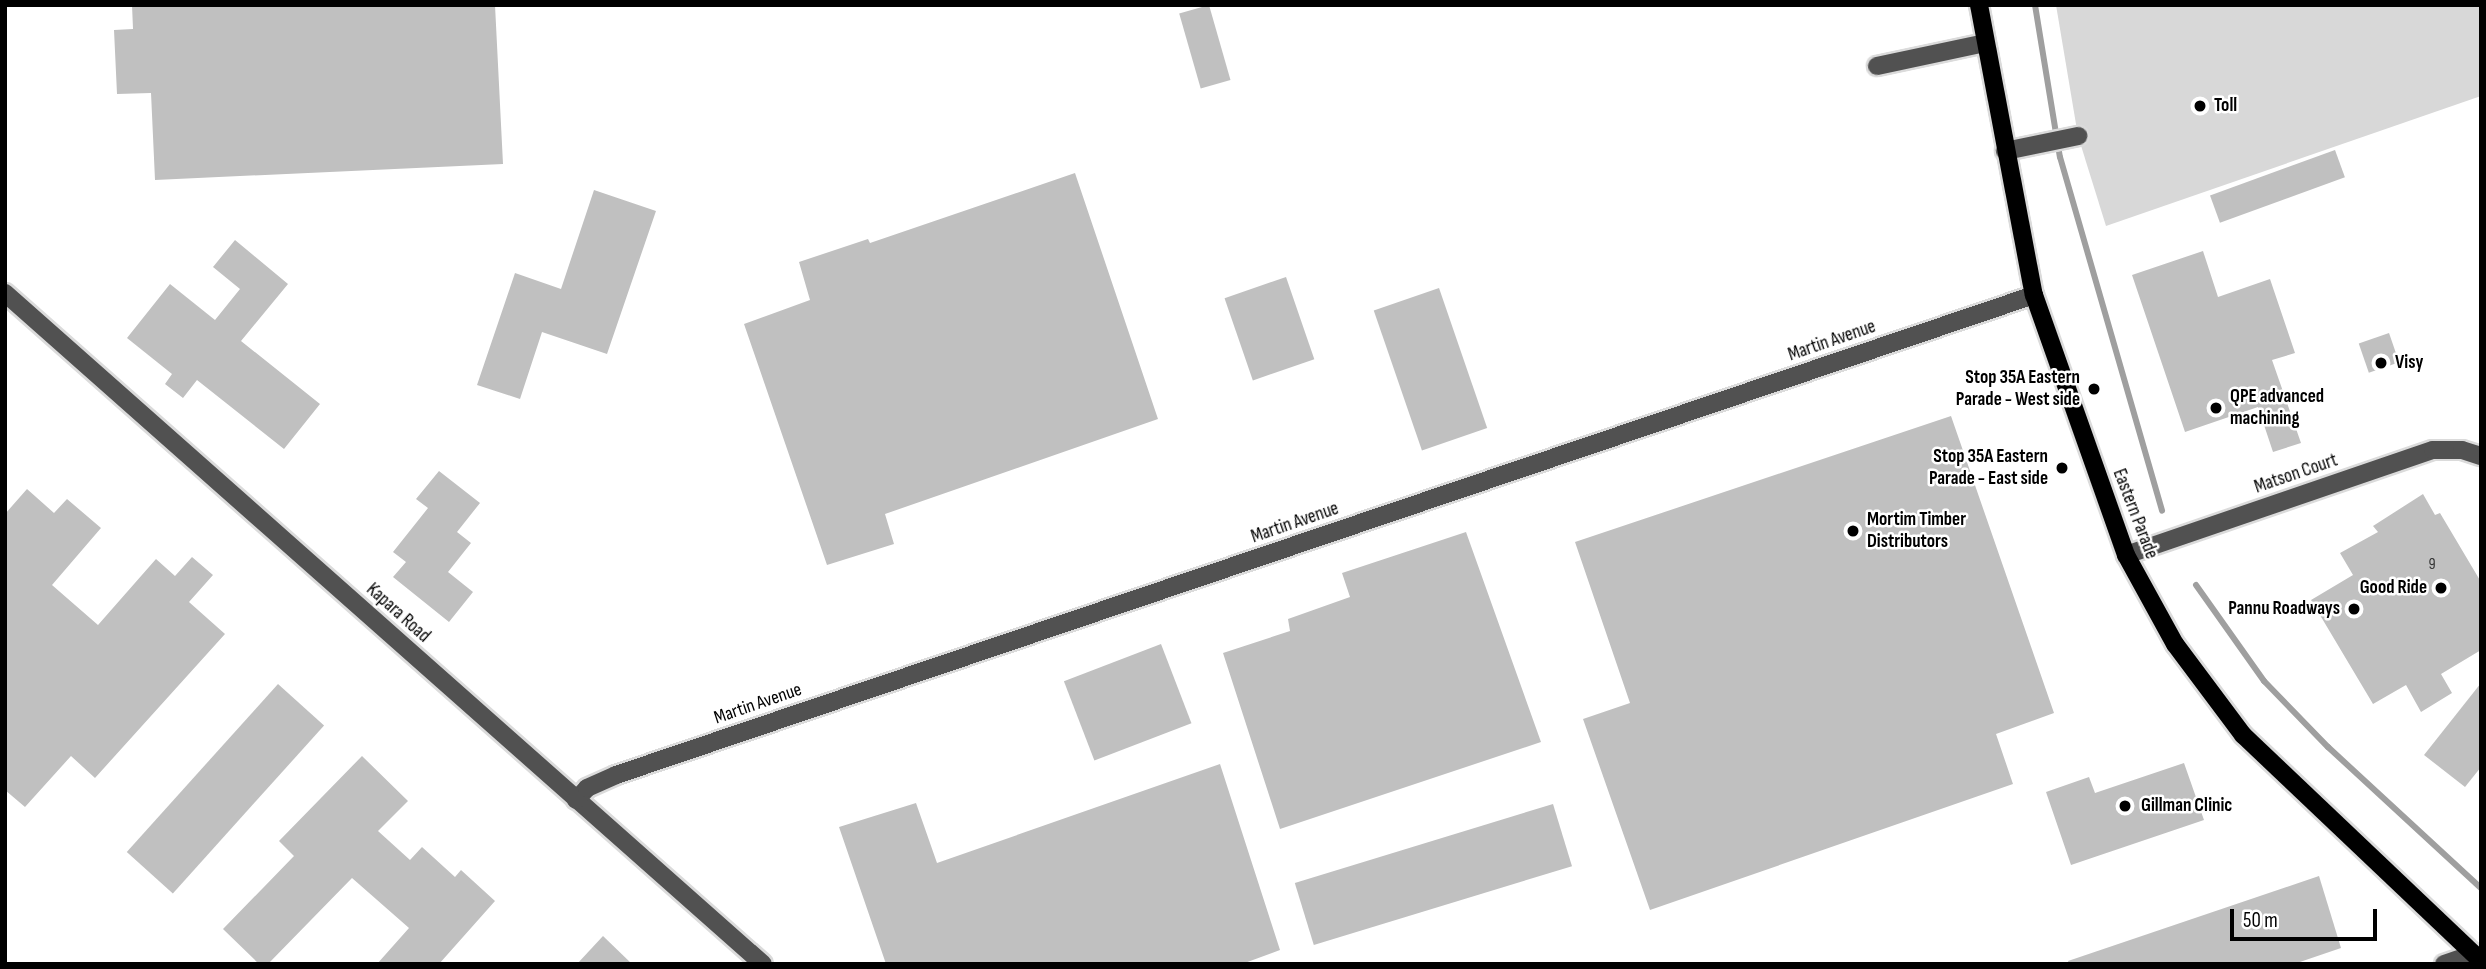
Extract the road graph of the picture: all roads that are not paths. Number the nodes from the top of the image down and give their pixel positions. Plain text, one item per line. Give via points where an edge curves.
1 (1979, 5) edge
2 (1985, 43) junction
3 (1877, 65) dead end
4 (2078, 136) dead end
5 (2005, 151) junction
6 (5, 293) edge
7 (2034, 295) junction
8 (2481, 456) edge
9 (2126, 555) junction
10 (576, 800) junction
11 (2477, 957) edge
12 (763, 964) edge
13 (2444, 964) edge

1 - 2 main road, Eastern Parade
2 - 3 street
2 - 5 main road, Eastern Parade
4 - 5 street
5 - 7 main road, Eastern Parade
6 - 10 street, Kapara Road
7 - 9 main road, Eastern Parade
7 - 10 street, Martin Avenue via 629,770 587,788
8 - 9 street, Matson Court via 2462,450 2432,450
9 - 11 main road, Eastern Parade via 2175,644 2243,735
10 - 12 street, Kapara Road
11 - 13 street

